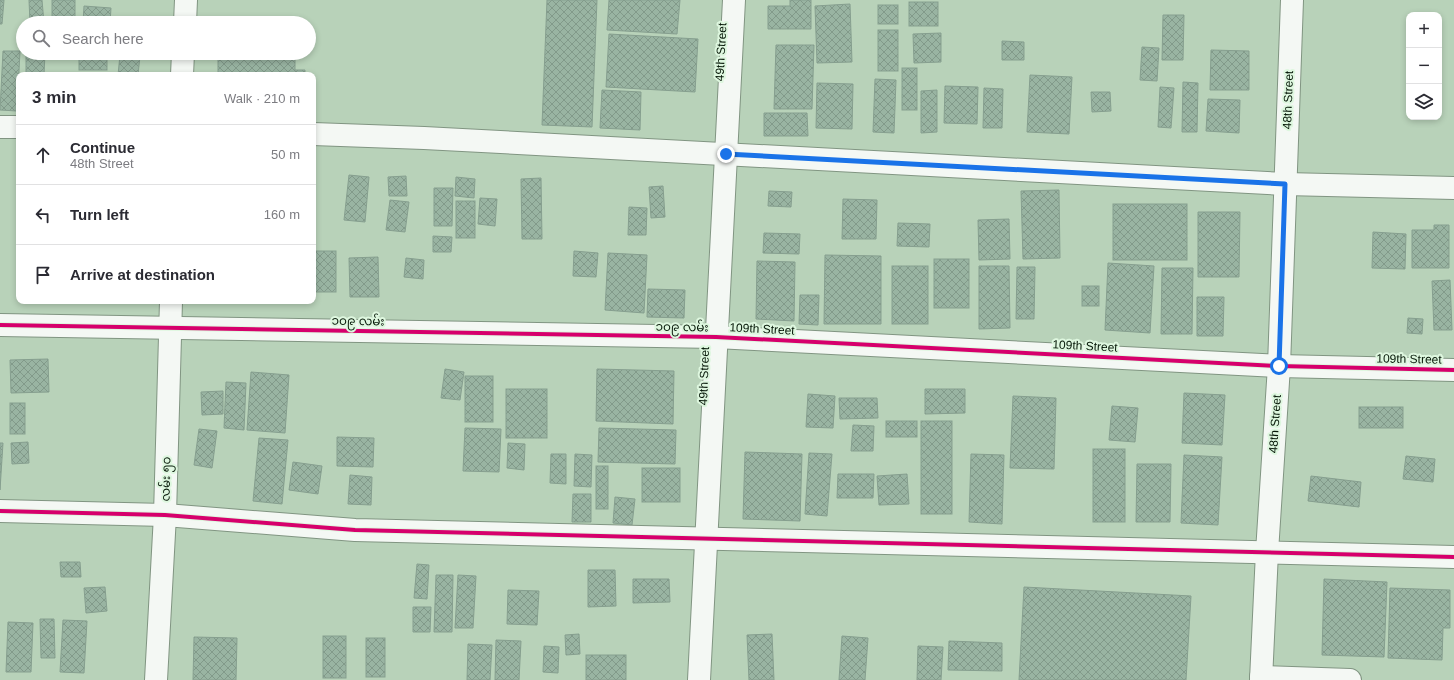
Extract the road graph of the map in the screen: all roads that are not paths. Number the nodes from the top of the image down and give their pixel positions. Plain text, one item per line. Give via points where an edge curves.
1 (186, 0) edge
2 (734, 0) edge
3 (1292, 0) edge
4 (185, 16) edge
5 (183, 60) edge
6 (182, 72) edge
7 (0, 127) edge
8 (16, 127) edge
9 (316, 134) edge
10 (726, 154) junction
11 (1285, 184) junction
12 (1454, 188) edge
13 (171, 304) edge
14 (0, 326) edge
15 (170, 328) junction
16 (716, 337) junction
17 (1279, 366) junction
18 (1454, 370) edge
19 (0, 511) edge
20 (165, 515) junction
21 (708, 538) junction
22 (1267, 552) junction
23 (1454, 557) edge
24 (1261, 679) edge
25 (156, 680) edge
26 (699, 680) edge
27 (1350, 680) edge

1 - 4 street
2 - 10 street, 49th Street
3 - 11 street, 48th Street
5 - 6 street
7 - 8 street
9 - 10 street
10 - 11 street
10 - 16 street, 49th Street
11 - 12 street
11 - 17 street, 48th Street
13 - 15 street, လမ်း ၅၀
14 - 15 street, ၁၀၉ လမ်း
15 - 16 street, ၁၀၉ လမ်း
15 - 20 street, လမ်း ၅၀
16 - 17 street, 109th Street
16 - 21 street, 49th Street
17 - 18 street, 109th Street
17 - 22 street, 48th Street
19 - 20 street
20 - 21 street via 355,530
20 - 25 street, လမ်း ၅၀
21 - 22 street
21 - 26 street, 49th Street
22 - 23 street
22 - 24 street, 48th Street
24 - 27 street

